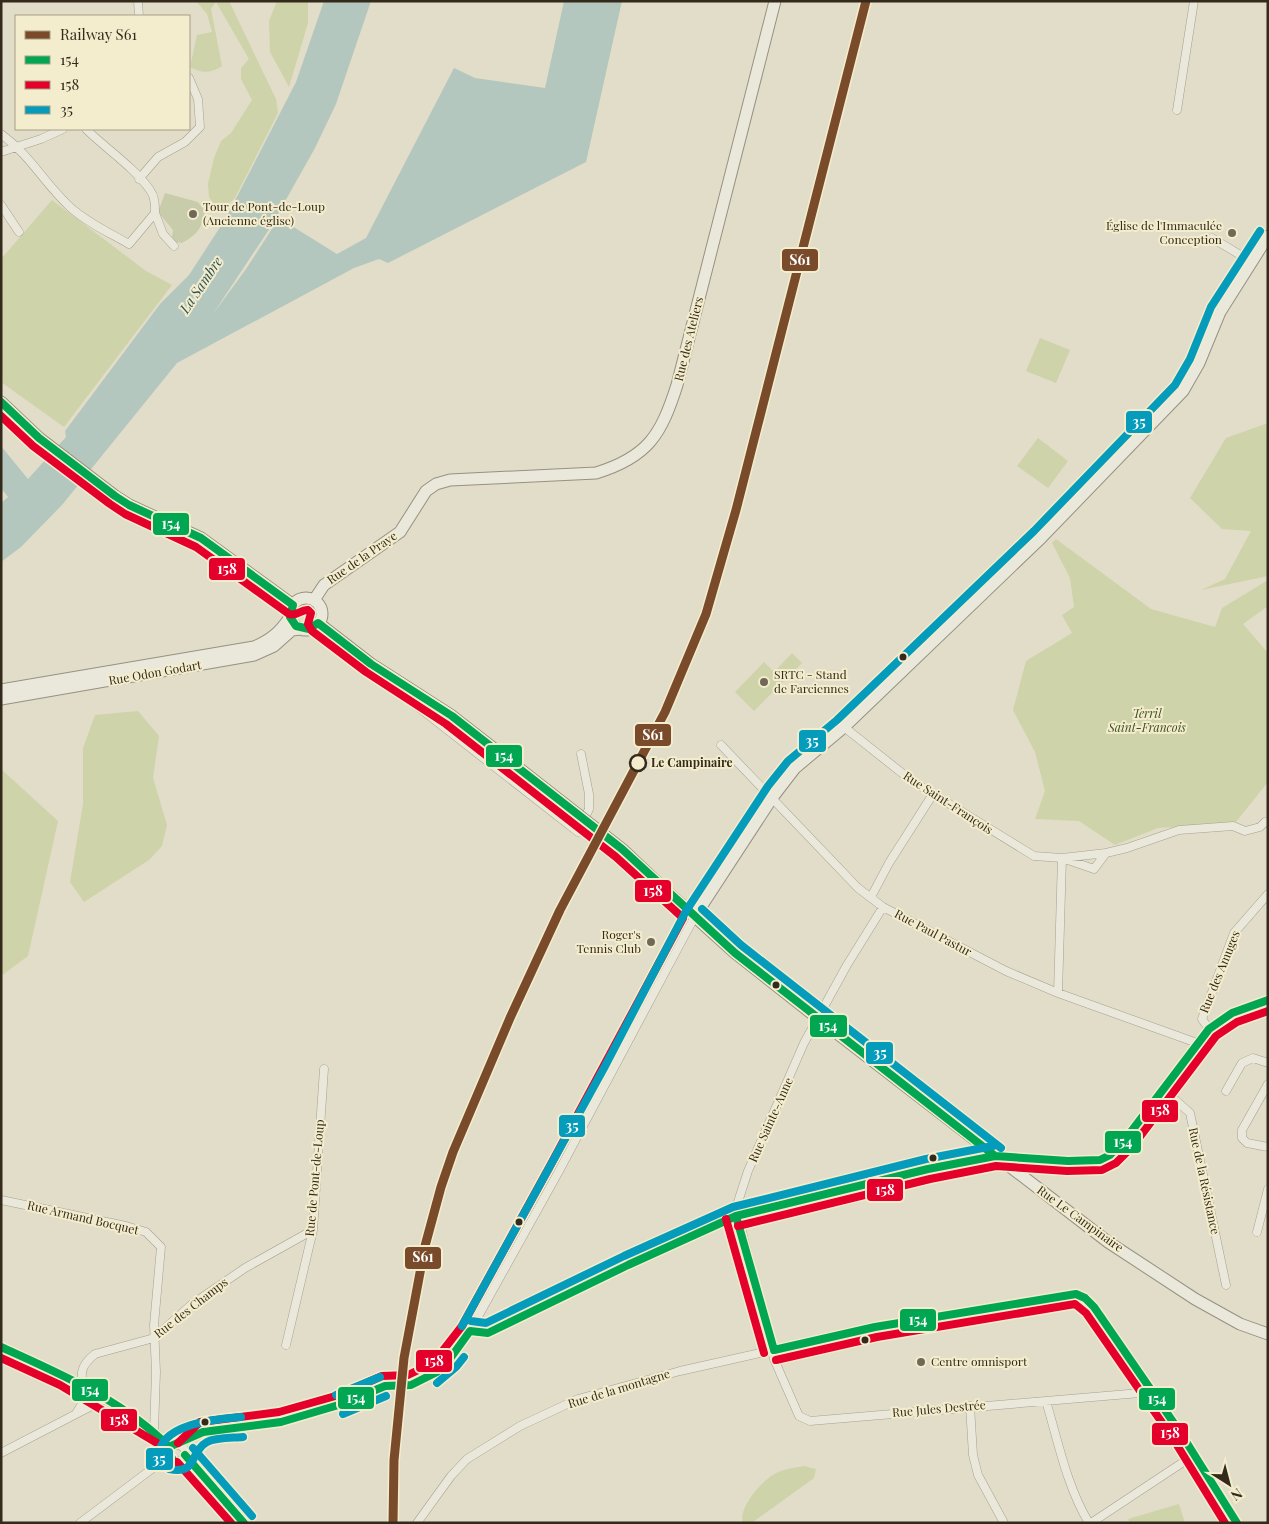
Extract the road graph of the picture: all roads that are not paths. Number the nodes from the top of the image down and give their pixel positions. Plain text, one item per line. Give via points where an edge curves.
1 (138, 1) edge
2 (775, 1) edge
3 (1194, 1) edge
4 (139, 15) edge
5 (190, 80) edge
6 (1177, 110) dead end
7 (61, 130) edge
8 (87, 130) edge
9 (1, 134) edge
10 (19, 147) junction
11 (1, 152) edge
12 (139, 178) junction
13 (1, 205) edge
14 (155, 212) junction
15 (19, 232) dead end
16 (1267, 237) edge
17 (1212, 238) dead end
18 (174, 246) dead end
19 (1252, 262) junction
20 (1, 402) edge
21 (426, 491) joint
22 (314, 600) junction
23 (293, 605) junction
24 (290, 617) junction
25 (318, 623) junction
26 (301, 629) junction
27 (371, 664) junction
28 (1, 690) edge
29 (1, 699) edge
30 (844, 727) junction
31 (721, 745) dead end
32 (580, 754) dead end
33 (933, 794) junction
34 (772, 798) junction
35 (1265, 822) dead end
36 (1106, 853) junction
37 (1062, 858) junction
38 (1268, 894) edge
39 (871, 898) junction
40 (883, 907) junction
41 (695, 916) junction
42 (1058, 993) junction
43 (1268, 1000) edge
44 (818, 1017) junction
45 (1209, 1029) junction
46 (1197, 1043) junction
47 (1268, 1063) edge
48 (324, 1069) dead end
49 (1268, 1084) edge
50 (1163, 1089) junction
51 (1226, 1091) dead end
52 (1266, 1144) edge
53 (995, 1156) junction
54 (1268, 1189) edge
55 (1, 1200) edge
56 (736, 1216) junction
57 (312, 1230) junction
58 (1256, 1232) dead end
59 (1226, 1285) dead end
60 (470, 1331) junction
61 (1268, 1334) edge
62 (154, 1338) junction
63 (286, 1345) dead end
64 (1, 1347) edge
65 (774, 1350) junction
66 (81, 1385) junction
67 (1152, 1392) junction
68 (105, 1399) junction
69 (1046, 1401) junction
70 (970, 1406) junction
71 (76, 1414) junction
72 (154, 1432) junction
73 (177, 1450) junction
74 (1, 1453) edge
75 (1194, 1455) junction
76 (80, 1523) edge
77 (244, 1523) edge
78 (417, 1523) edge
79 (1004, 1523) edge
80 (1090, 1523) edge
81 (1238, 1523) edge

1 - 4 street
2 - 21 main road, Rue des Ateliers via 677,385 658,432 632,458 596,474 450,480
3 - 6 street
5 - 12 street via 198,99 200,127 185,142 158,157
7 - 10 street
8 - 12 street
9 - 10 street
10 - 11 street
10 - 14 street via 72,209 129,244
12 - 14 street via 150,189 155,200
13 - 15 street
14 - 18 street via 163,234
16 - 19 main road
17 - 19 street
19 - 30 main road via 1220,312 1199,363 1183,391 1041,538
20 - 23 main road via 39,438 129,505 201,538
21 - 22 main road, Rue de la Praye via 400,532 324,585
22 - 23 main road via 300,599
22 - 25 main road via 322,612
23 - 24 main road
24 - 26 main road
24 - 28 main road, Rue Odon Godart via 280,632 254,647
25 - 26 main road via 309,629
25 - 27 main road, Rue Le Campinaire
26 - 29 main road, Rue Odon Godart via 292,630 274,646 254,655
27 - 32 street via 408,699 578,832 589,809
27 - 41 main road, Rue Le Campinaire, bridge via 452,716 622,849
30 - 33 street, Rue Saint-François
30 - 34 main road via 795,768
31 - 34 street, Rue Paul Pastur
33 - 37 street, Rue Saint-François via 1034,856
33 - 39 street
34 - 39 street, Rue Paul Pastur
34 - 41 main road
35 - 36 street via 1260,827 1245,831 1232,826 1179,830
36 - 37 street, Rue Saint-François
36 - 37 street, Rue Saint-François via 1094,869
37 - 42 street
38 - 45 street, Rue des Amuges via 1234,933 1202,1018
39 - 40 street, Rue Paul Pastur
40 - 42 street, Rue Paul Pastur via 1006,971
40 - 44 street, Rue Sainte-Anne
41 - 44 main road, Rue Le Campinaire via 736,953
41 - 60 street via 613,1074
42 - 46 street, Rue Paul Pastur
43 - 45 street via 1232,1013
44 - 53 main road, Rue Le Campinaire
44 - 56 street, Rue Sainte-Anne via 748,1171
45 - 46 street
46 - 50 street
47 - 51 street via 1253,1058 1242,1063
48 - 57 street, Rue de Pont-de-Loup
49 - 52 street via 1242,1130 1242,1138 1247,1142
50 - 53 street via 1124,1141 1110,1156 1100,1160
50 - 59 street, Rue de la Résistance via 1190,1113
53 - 56 street via 909,1173
53 - 61 main road, Rue Le Campinaire via 1108,1242 1195,1299 1240,1324
54 - 58 street
55 - 62 street, Rue Armand Bocquet via 146,1232 161,1247
56 - 60 street via 488,1333
56 - 65 street, Rue Sainte-Anne
57 - 62 street, Rue des Champs via 244,1268 191,1305
57 - 63 street, Rue de Pont-de-Loup
60 - 73 street via 437,1372 411,1385 385,1386 290,1420 203,1432
62 - 66 street, Rue des Champs via 95,1354 82,1369
62 - 72 street, Rue Armand Bocquet
64 - 66 street
65 - 67 street, Rue de la montagne via 875,1327 1076,1294 1094,1307
65 - 70 street, Rue Jules Destrée via 781,1376 803,1420
65 - 78 street, Rue de la montagne via 578,1399 520,1426 467,1459 450,1476
66 - 68 street
66 - 71 street, Rue des Champs via 82,1403
67 - 69 street, Rue Jules Destrée
67 - 75 street, Rue de la montagne
68 - 71 street
68 - 72 street
69 - 70 street, Rue Jules Destrée
69 - 80 street via 1072,1484
70 - 79 street via 973,1456 978,1475
71 - 74 street
72 - 73 street
73 - 76 street
73 - 77 street
75 - 80 street
75 - 81 street, Rue de la montagne

